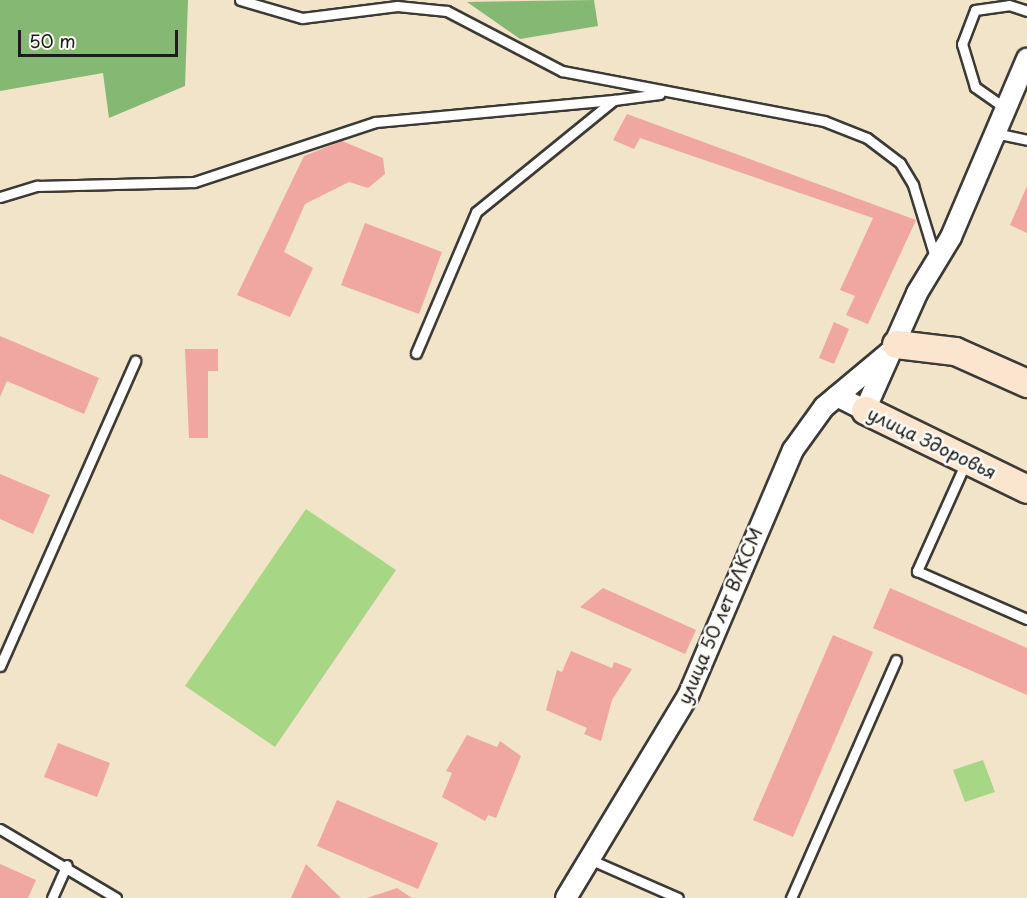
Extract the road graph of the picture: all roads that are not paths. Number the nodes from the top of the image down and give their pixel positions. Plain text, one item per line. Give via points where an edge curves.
1 (240, 0) edge
2 (1027, 11) edge
3 (1027, 59) edge
4 (669, 93) junction
5 (614, 100) junction
6 (1005, 108) junction
7 (995, 133) junction
8 (1027, 140) edge
9 (0, 197) edge
10 (936, 260) junction
11 (893, 348) junction
12 (416, 353) dead end
13 (135, 362) dead end
14 (1027, 383) edge
15 (837, 396) junction
16 (865, 410) junction
17 (967, 460) junction
18 (1027, 489) edge
19 (1027, 619) edge
20 (896, 660) dead end
21 (0, 666) edge
22 (0, 829) edge
23 (588, 859) junction
24 (67, 865) junction
25 (52, 898) edge
26 (116, 898) edge
27 (566, 898) edge
28 (678, 898) edge
29 (791, 898) edge

1 - 4 lane via 302,18 397,6 447,11 491,29 537,63
2 - 6 lane via 1009,5 975,10 962,44 975,87
3 - 6 street, улица 50 лет ВЛКСМ
4 - 5 lane
4 - 10 lane via 806,116 867,138 900,164 913,185
5 - 9 lane via 375,122 194,182 37,186
5 - 12 lane via 476,212
6 - 7 street, улица 50 лет ВЛКСМ
7 - 8 lane
7 - 10 street, улица 50 лет ВЛКСМ
10 - 11 street, улица 50 лет ВЛКСМ
11 - 14 street via 955,351
11 - 15 street, улица 50 лет ВЛКСМ
11 - 16 street, улица 50 лет ВЛКСМ
13 - 21 lane
15 - 16 street, улица Здоровья
15 - 23 street, улица 50 лет ВЛКСМ via 793,450 688,696
16 - 17 street, улица Здоровья
17 - 18 street, улица Здоровья
17 - 19 lane via 917,571
20 - 29 lane
22 - 24 lane
23 - 27 street, улица 50 лет ВЛКСМ
23 - 28 lane
24 - 25 lane
24 - 26 lane

